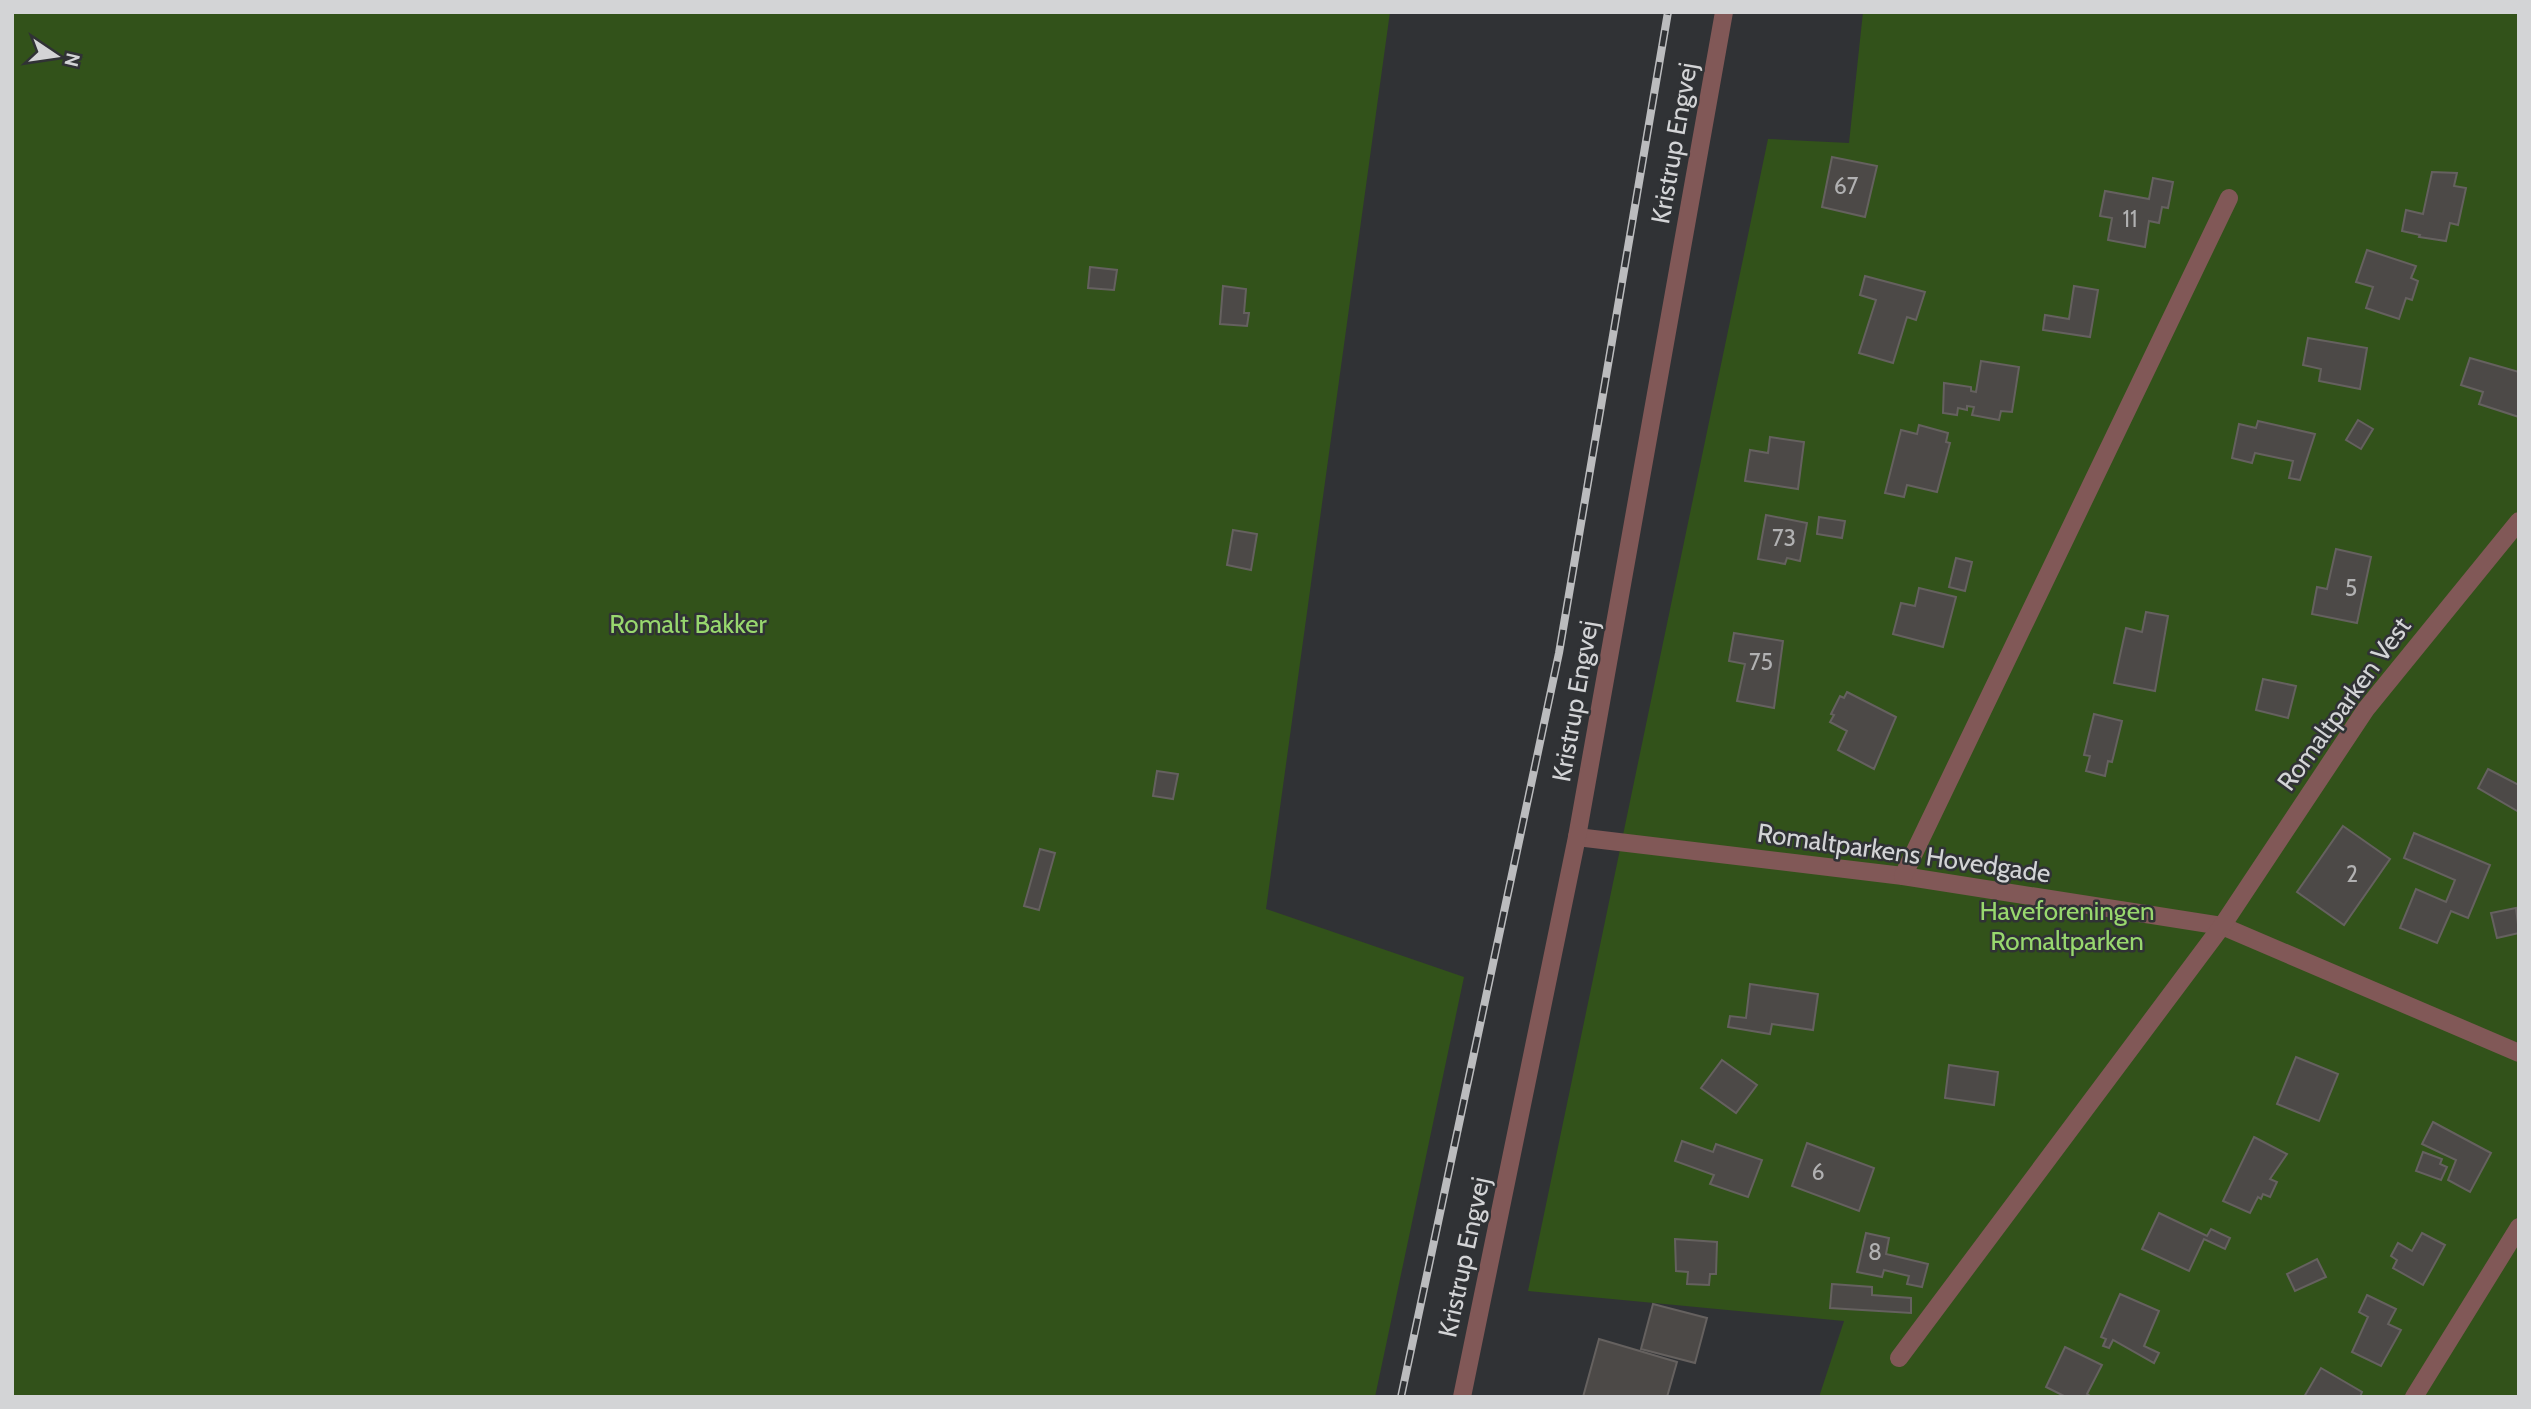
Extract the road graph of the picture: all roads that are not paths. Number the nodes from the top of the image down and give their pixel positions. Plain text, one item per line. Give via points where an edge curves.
1 (1724, 12) edge
2 (2229, 198) dead end
3 (2519, 520) edge
4 (1577, 837) junction
5 (1903, 876) junction
6 (2222, 926) junction
7 (2519, 1053) edge
8 (2519, 1227) edge
9 (1899, 1358) dead end
10 (1462, 1397) edge
11 (2414, 1397) edge

1 - 4 street, Kristrup Engvej
2 - 5 street
3 - 6 street, Romaltparken Vest via 2366,709
4 - 5 street, Romaltparkens Hovedgade
4 - 10 street, Kristrup Engvej
5 - 6 street, Romaltparkens Hovedgade
6 - 7 street, Romaltparkens Hovedgade
6 - 9 street
8 - 11 street

